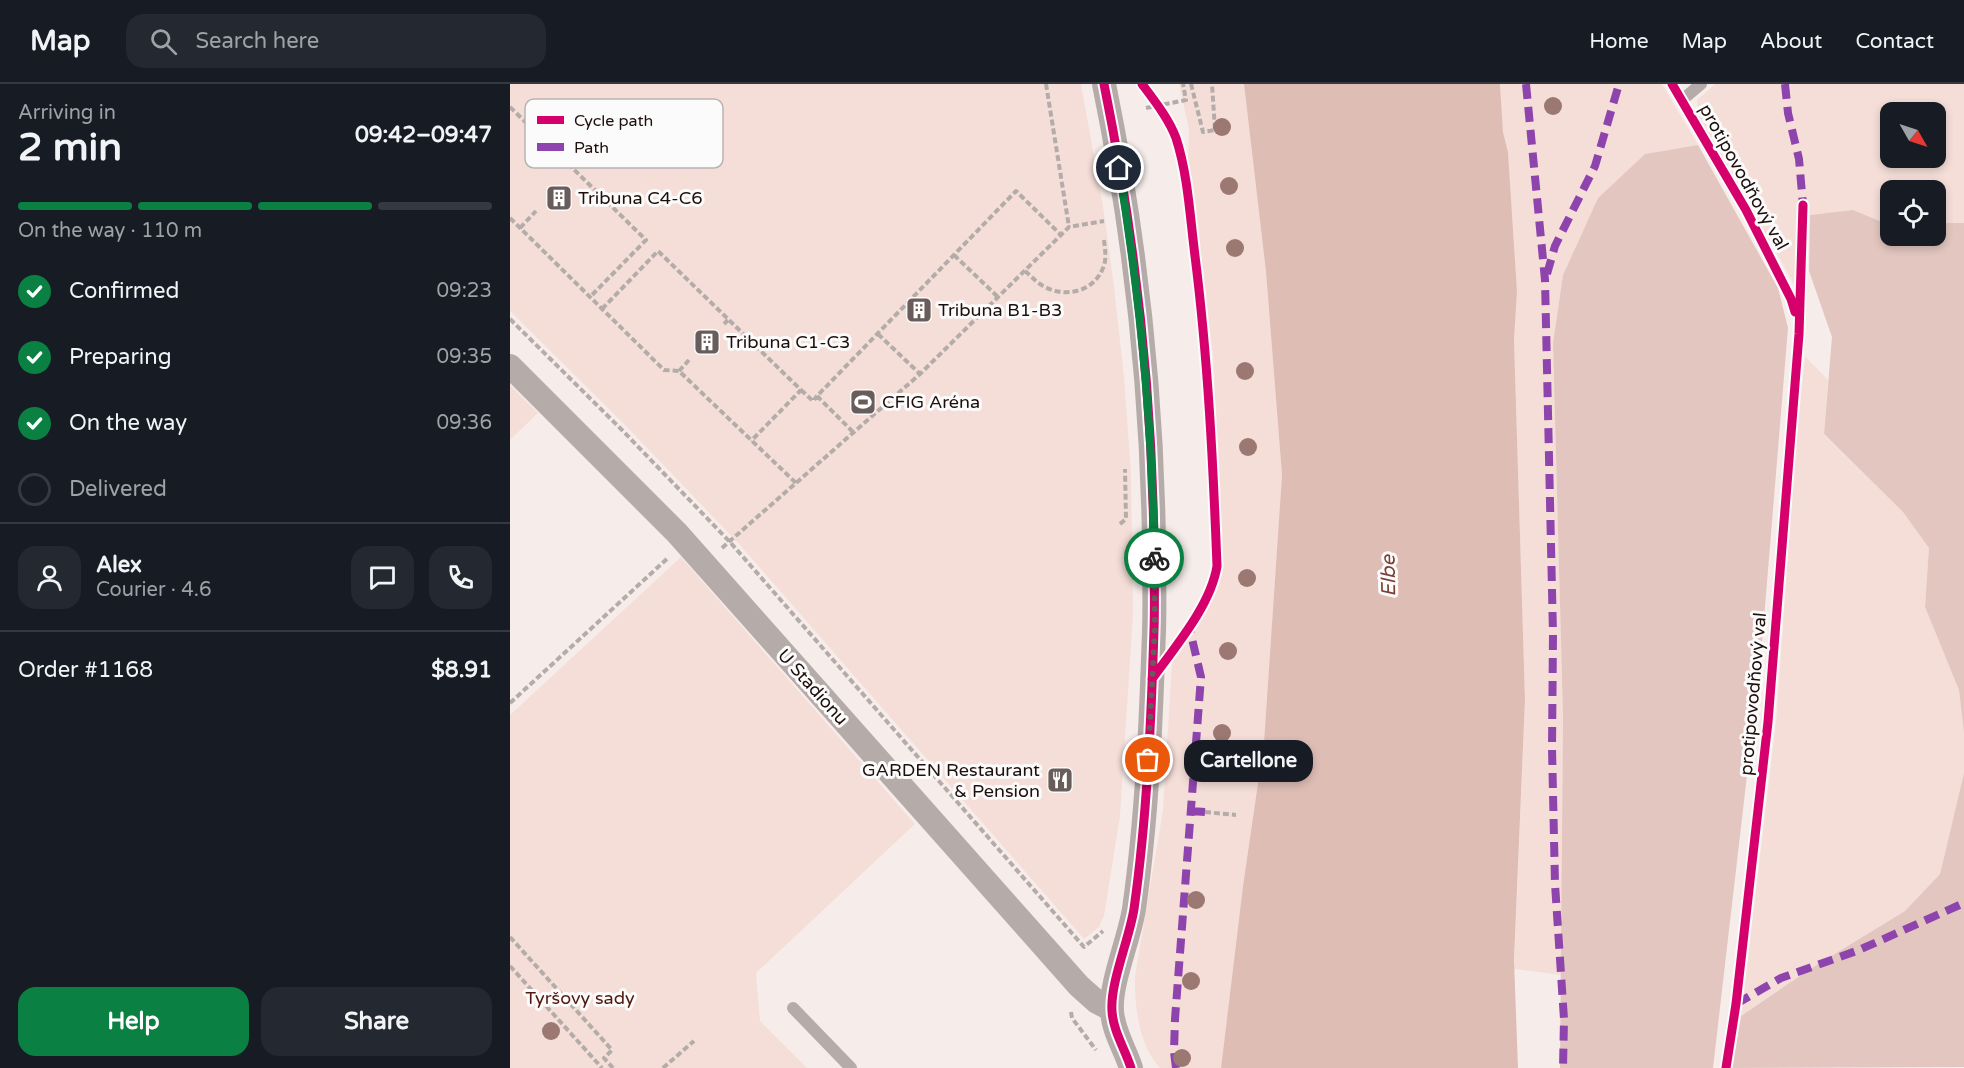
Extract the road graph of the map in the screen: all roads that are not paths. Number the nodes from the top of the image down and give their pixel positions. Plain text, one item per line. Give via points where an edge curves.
1 (1104, 84) edge
2 (1701, 84) edge
3 (1682, 100) dead end
4 (510, 366) edge
5 (793, 1008) dead end
6 (1112, 1010) junction
7 (851, 1068) edge
8 (1131, 1068) edge

1 - 6 street via 1129,228 1143,342 1153,499 1154,604 1140,857 1132,919
2 - 3 lane
4 - 6 street, U Stadionu via 651,505 1079,986
5 - 7 lane
6 - 8 street

